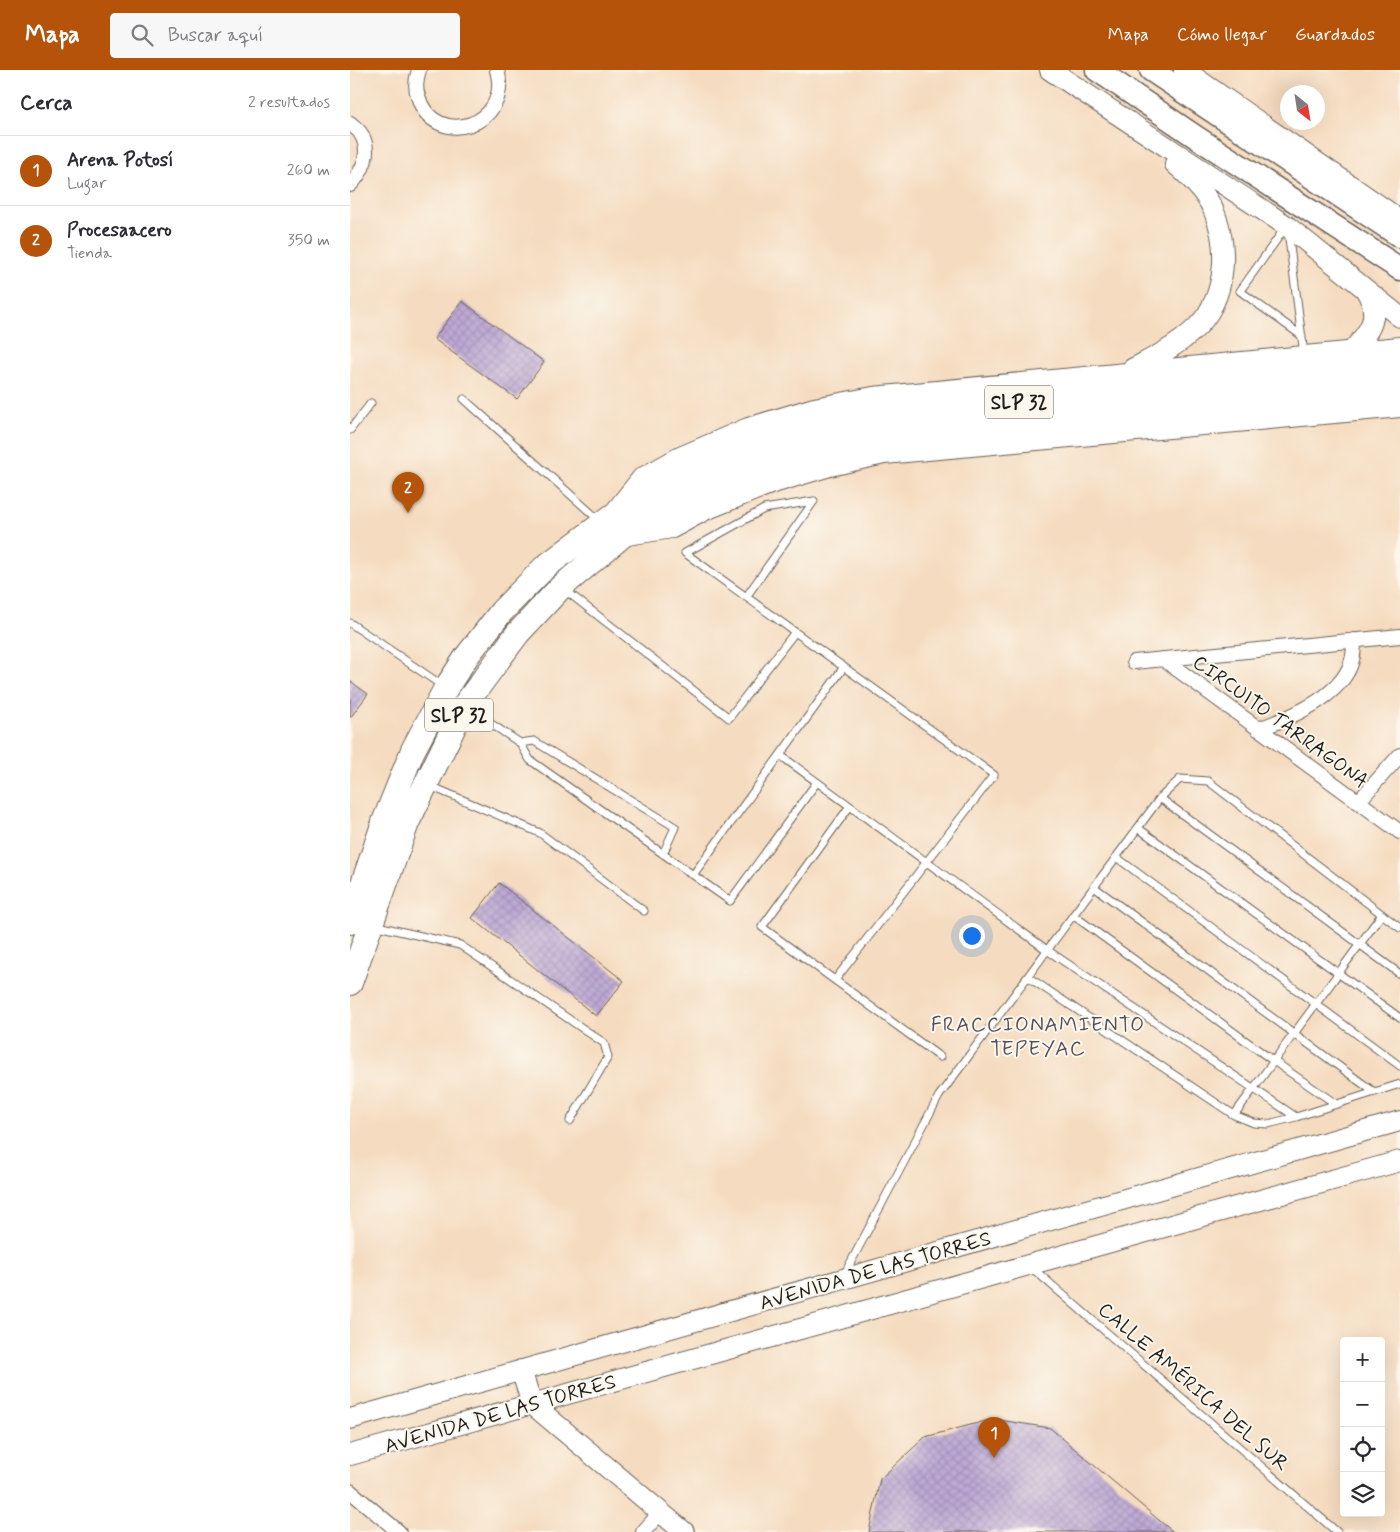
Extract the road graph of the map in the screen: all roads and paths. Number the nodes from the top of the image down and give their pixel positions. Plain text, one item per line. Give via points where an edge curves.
1 (419, 70) edge
2 (497, 70) edge
3 (1050, 70) edge
4 (1097, 70) edge
5 (1151, 70) edge
6 (1184, 70) edge
7 (1122, 118) junction
8 (350, 123) edge
9 (350, 185) edge
10 (1400, 220) edge
11 (1287, 226) junction
12 (1400, 236) edge
13 (1400, 269) edge
14 (1364, 287) junction
15 (1400, 317) edge
16 (1302, 336) junction
17 (1395, 349) edge
18 (1351, 352) junction
19 (1304, 357) junction
20 (1400, 367) edge
21 (1126, 373) junction
22 (1400, 387) edge
23 (464, 399) dead end
24 (371, 403) dead end
25 (1395, 405) edge
26 (350, 430) edge
27 (656, 502) junction
28 (612, 525) junction
29 (561, 587) junction
30 (746, 597) junction
31 (350, 623) edge
32 (795, 632) junction
33 (1400, 636) edge
34 (1354, 640) junction
35 (1163, 659) junction
36 (1134, 662) dead end
37 (844, 667) junction
38 (446, 688) junction
39 (464, 706) junction
40 (1258, 729) junction
41 (520, 743) junction
42 (780, 755) junction
43 (1400, 755) edge
44 (817, 782) junction
45 (425, 784) junction
46 (1160, 798) junction
47 (1358, 802) junction
48 (850, 806) junction
49 (1138, 828) junction
50 (1400, 832) edge
51 (663, 854) junction
52 (1116, 857) junction
53 (927, 862) junction
54 (693, 875) junction
55 (1094, 887) junction
56 (644, 911) dead end
57 (1382, 914) junction
58 (1073, 915) junction
59 (360, 923) edge
60 (1400, 928) edge
61 (1360, 944) junction
62 (1047, 950) junction
63 (1338, 973) junction
64 (1400, 974) edge
65 (1028, 976) junction
66 (835, 980) junction
67 (350, 983) edge
68 (1315, 1004) junction
69 (1400, 1018) edge
70 (1292, 1033) junction
71 (940, 1057) dead end
72 (1272, 1060) junction
73 (1400, 1066) edge
74 (1400, 1084) edge
75 (1253, 1087) junction
76 (1374, 1092) junction
77 (1336, 1104) junction
78 (1234, 1115) junction
79 (1296, 1117) junction
80 (570, 1121) dead end
81 (1400, 1122) edge
82 (1400, 1161) edge
83 (1029, 1265) junction
84 (842, 1280) junction
85 (521, 1370) junction
86 (532, 1404) junction
87 (350, 1419) edge
88 (350, 1455) edge
89 (350, 1491) edge
90 (660, 1513) junction
91 (399, 1532) edge
92 (642, 1532) edge
93 (684, 1532) edge
94 (1337, 1532) edge

1 - 2 street via 417,93 424,110 438,122 456,127 474,123 490,112 500,87
3 - 7 main road
4 - 13 main road
5 - 12 main road
6 - 10 main road
7 - 11 main road
7 - 21 main road via 1193,180 1215,213 1223,246 1223,276 1215,301 1204,320 1162,354
8 - 9 street via 362,135 367,152 363,170
11 - 14 main road
11 - 16 lane
11 - 16 lane via 1240,291
14 - 15 main road
14 - 18 main road via 1372,301 1374,321 1366,336
16 - 19 lane
17 - 18 main road
18 - 19 main road
19 - 21 main road
20 - 27 highway, SLP 32 via 867,417 819,426 754,445 687,474
21 - 28 main road via 873,397 814,408 748,428 678,458 642,478
22 - 27 highway, SLP 32 via 880,435 762,465 696,493
23 - 28 lane
24 - 26 lane
25 - 28 main road via 884,454 770,484 705,510 672,528
27 - 28 highway, SLP 32
28 - 29 highway, SLP 32
28 - 38 highway, SLP 32 via 545,567 502,611
29 - 32 lane via 729,718
29 - 39 highway, SLP 32 via 518,633
30 - 30 lane via 685,553 764,509 814,501
30 - 32 lane
31 - 38 lane
32 - 37 lane
33 - 34 street, CIRCUITO TARRAGONA
34 - 35 street, CIRCUITO TARRAGONA
34 - 40 street via 1352,661 1342,679 1326,696 1287,719
35 - 36 street, CIRCUITO TARRAGONA
35 - 40 street, CIRCUITO TARRAGONA
37 - 42 lane
37 - 53 lane via 994,775
38 - 59 highway, SLP 32 via 413,750 384,822
39 - 41 lane
39 - 45 highway, SLP 32
40 - 47 street, CIRCUITO TARRAGONA
41 - 51 lane via 530,760
41 - 51 lane via 534,741 676,827
42 - 44 lane
42 - 54 lane
43 - 47 street
44 - 48 lane
44 - 54 lane via 730,901
45 - 56 lane via 540,833
45 - 59 highway, SLP 32
46 - 49 lane
46 - 57 lane via 1180,779 1208,781
46 - 61 lane
47 - 50 street, CIRCUITO TARRAGONA
48 - 53 lane
48 - 66 lane via 762,927
49 - 52 lane
49 - 63 lane
51 - 54 lane
52 - 55 lane
52 - 68 lane
53 - 62 lane
53 - 66 lane
55 - 58 lane
55 - 70 lane
57 - 60 lane
57 - 61 lane
58 - 62 lane
58 - 72 lane
59 - 67 highway, SLP 32
59 - 80 lane via 460,945 604,1043 608,1057
61 - 63 lane
61 - 64 lane
62 - 65 lane
62 - 75 lane
63 - 68 lane
63 - 69 lane
65 - 78 lane
65 - 84 lane via 939,1096
66 - 71 lane
68 - 70 lane
68 - 73 lane
70 - 72 lane
70 - 76 lane
72 - 75 lane
72 - 77 lane
74 - 76 lane
75 - 78 lane
75 - 79 lane
76 - 77 lane
77 - 79 lane
78 - 79 lane via 1254,1123 1268,1124
81 - 84 main road, AVENIDA DE LAS TORRES
82 - 83 main road, AVENIDA DE LAS TORRES
83 - 86 main road, AVENIDA DE LAS TORRES
83 - 94 lane, CALLE AMÉRICA DEL SUR
84 - 85 main road, AVENIDA DE LAS TORRES
85 - 86 main road
85 - 87 main road, AVENIDA DE LAS TORRES
86 - 88 main road, AVENIDA DE LAS TORRES
86 - 90 main road
89 - 91 street
90 - 92 street
90 - 93 main road

